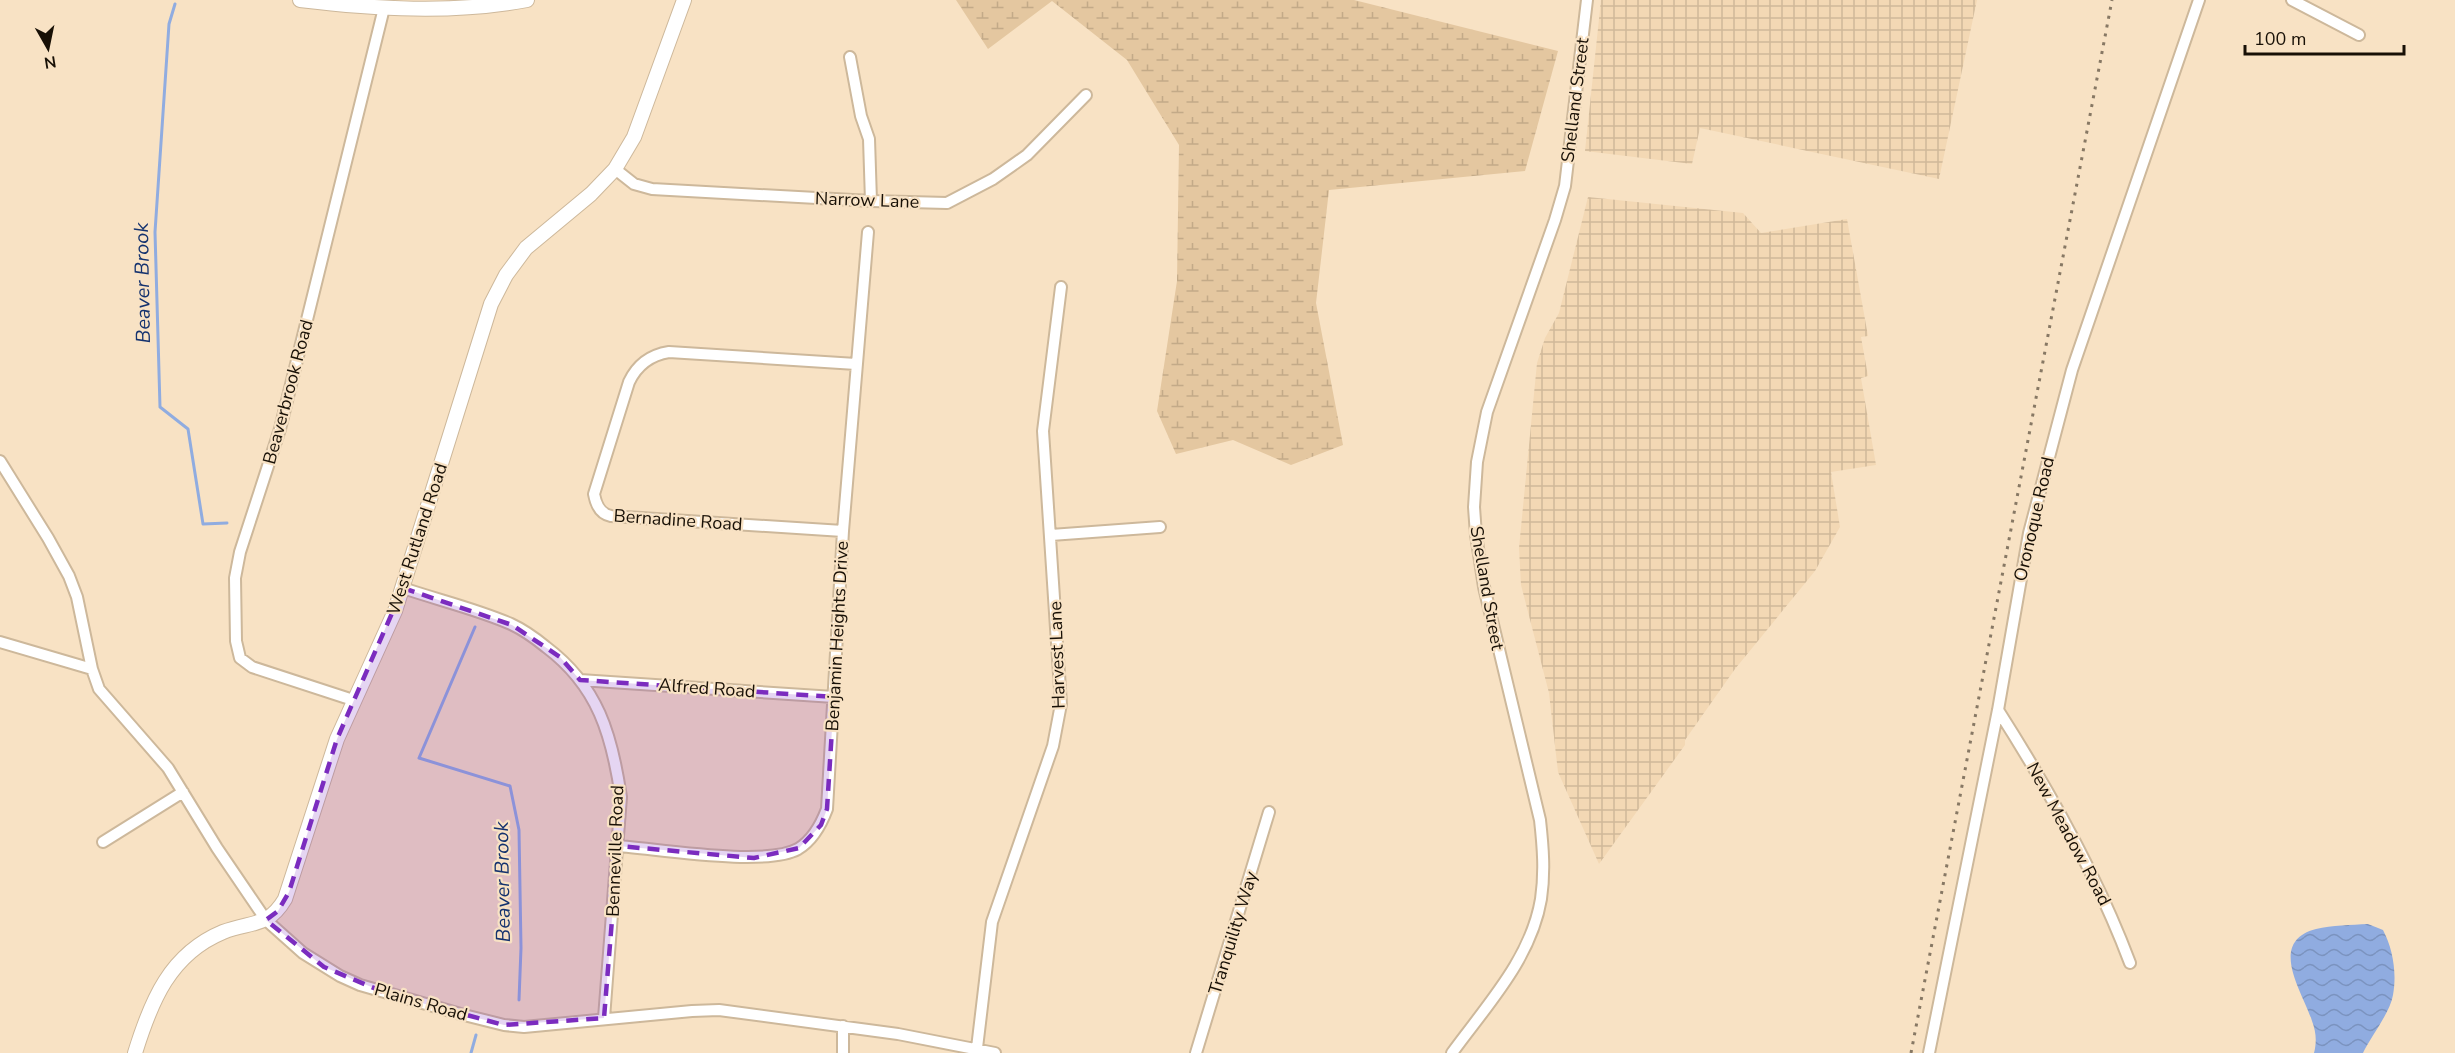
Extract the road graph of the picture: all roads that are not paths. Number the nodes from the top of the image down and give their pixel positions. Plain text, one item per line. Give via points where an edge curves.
1 (300, 0) edge
2 (526, 0) edge
3 (684, 0) edge
4 (1587, 0) edge
5 (2199, 0) edge
6 (2292, 0) edge
7 (384, 8) junction
8 (2359, 35) dead end
9 (850, 57) dead end
10 (1086, 95) dead end
11 (615, 169) junction
12 (871, 201) junction
13 (868, 232) dead end
14 (1061, 287) dead end
15 (855, 364) junction
16 (0, 461) edge
17 (1160, 527) dead end
18 (843, 531) junction
19 (1051, 535) junction
20 (403, 588) junction
21 (0, 642) edge
22 (92, 669) junction
23 (580, 680) junction
24 (834, 697) junction
25 (353, 700) junction
26 (1998, 710) junction
27 (183, 792) junction
28 (1269, 812) dead end
29 (103, 842) dead end
30 (618, 846) junction
31 (266, 920) junction
32 (2130, 963) dead end
33 (604, 1018) junction
34 (843, 1026) junction
35 (977, 1048) junction
36 (135, 1053) edge
37 (843, 1053) edge
38 (995, 1053) edge
39 (1196, 1053) edge
40 (1452, 1053) edge
41 (1929, 1053) edge

1 - 7 main road
2 - 7 main road via 457,8
3 - 11 main road, West Rutland Road via 634,137
4 - 40 street, Shelland Street via 1565,186 1487,412 1475,484 1476,535 1484,587 1540,820 1544,853 1541,900 1523,953
5 - 26 street, Oronoque Road via 2072,370 2028,533
6 - 8 street
7 - 25 street, Beaverbrook Road via 280,429 235,578 240,658 252,667
9 - 12 street via 869,139
10 - 12 street, Narrow Lane via 1027,155 993,179 947,203
11 - 12 street, Narrow Lane via 634,184 652,189
11 - 20 main road, West Rutland Road via 526,248 499,287
13 - 15 street, Benjamin Heights Drive
14 - 19 street, Harvest Lane via 1043,431
15 - 18 street, Benjamin Heights Drive
15 - 18 street, Bernadine Road via 669,352 647,359 630,382 594,494 604,515
16 - 22 street, Plains Road via 69,576
17 - 19 street
18 - 24 street, Benjamin Heights Drive
19 - 35 street, Harvest Lane via 1060,711 1053,746 992,922
20 - 23 street, Benneville Road via 512,625 560,657
20 - 25 main road, West Rutland Road
21 - 22 street
22 - 27 street, Plains Road via 104,695 158,755
23 - 24 street, Alfred Road
23 - 30 street, Benneville Road via 599,710 616,764 621,797
24 - 30 street, Benjamin Heights Drive via 827,809 811,838 799,848 770,858 754,858
25 - 31 main road, West Rutland Road via 289,892 278,911
26 - 32 street, New Meadow Road via 2077,846
26 - 41 street, Oronoque Road
27 - 29 street
27 - 31 street, Plains Road
28 - 39 street, Tranquility Way
30 - 33 street, Benneville Road
31 - 33 street, Plains Road via 324,967 388,994 504,1025 524,1027
31 - 36 main road via 224,932 182,958 159,989
33 - 34 street, Plains Road via 719,1010
34 - 35 street, Plains Road
34 - 37 street
35 - 38 street, Plains Road

